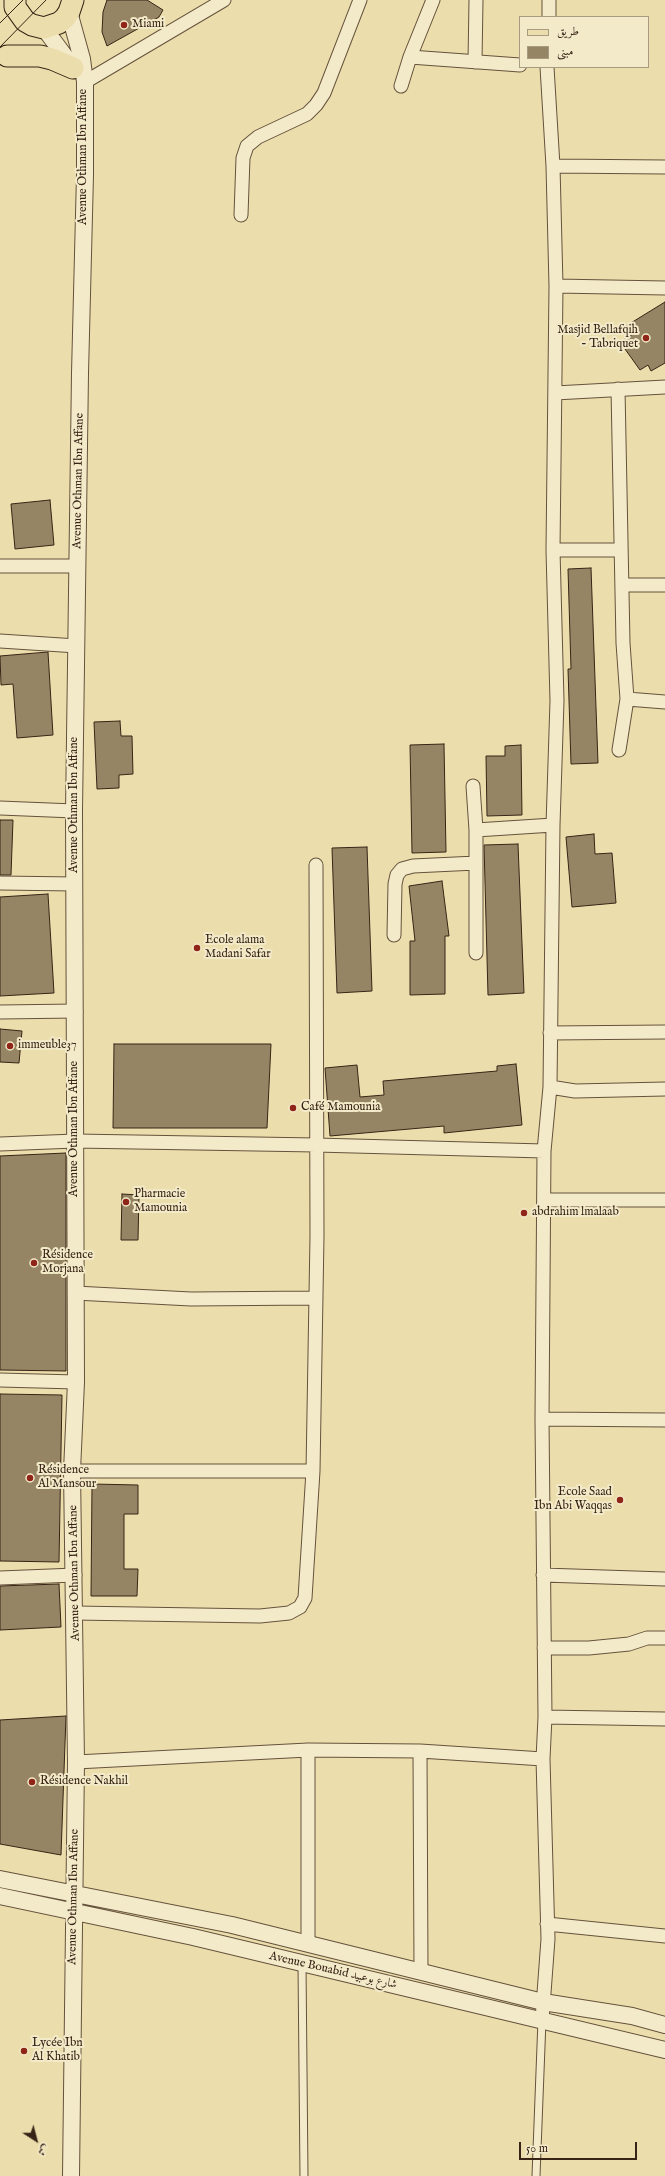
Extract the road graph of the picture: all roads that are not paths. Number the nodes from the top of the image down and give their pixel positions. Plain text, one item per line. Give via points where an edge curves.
1 (15, 0) edge
2 (224, 0) edge
3 (360, 0) edge
4 (433, 0) edge
5 (476, 0) edge
6 (549, 0) edge
7 (72, 4) edge
8 (549, 16) edge
9 (42, 27) junction
10 (410, 57) junction
11 (3, 59) edge
12 (474, 62) junction
13 (519, 65) edge
14 (547, 68) edge
15 (79, 75) junction
16 (401, 86) dead end
17 (553, 166) junction
18 (665, 167) edge
19 (241, 215) dead end
20 (556, 286) junction
21 (665, 288) edge
22 (665, 387) edge
23 (618, 389) junction
24 (555, 393) junction
25 (553, 550) junction
26 (621, 550) junction
27 (0, 566) edge
28 (78, 566) junction
29 (622, 585) junction
30 (665, 585) edge
31 (0, 641) edge
32 (77, 646) junction
33 (627, 699) junction
34 (665, 702) edge
35 (619, 750) dead end
36 (473, 786) dead end
37 (0, 808) edge
38 (74, 811) junction
39 (553, 825) junction
40 (476, 830) junction
41 (476, 863) junction
42 (316, 865) dead end
43 (0, 883) edge
44 (75, 884) junction
45 (394, 935) dead end
46 (476, 953) dead end
47 (76, 1011) junction
48 (0, 1012) edge
49 (665, 1032) edge
50 (550, 1033) junction
51 (550, 1088) junction
52 (665, 1089) edge
53 (75, 1141) junction
54 (0, 1144) edge
55 (316, 1145) junction
56 (544, 1151) junction
57 (544, 1200) junction
58 (665, 1200) edge
59 (75, 1293) junction
60 (315, 1298) junction
61 (0, 1380) edge
62 (76, 1382) junction
63 (542, 1419) junction
64 (665, 1420) edge
65 (72, 1471) junction
66 (313, 1471) junction
67 (75, 1575) junction
68 (543, 1575) junction
69 (0, 1578) edge
70 (665, 1579) edge
71 (75, 1613) junction
72 (665, 1635) edge
73 (665, 1638) edge
74 (544, 1648) junction
75 (545, 1717) junction
76 (665, 1719) edge
77 (308, 1750) junction
78 (420, 1750) junction
79 (543, 1758) junction
80 (76, 1762) junction
81 (0, 1879) edge
82 (74, 1893) junction
83 (0, 1896) edge
84 (73, 1911) junction
85 (547, 1924) junction
86 (665, 1936) edge
87 (308, 1943) junction
88 (302, 1964) junction
89 (421, 1971) junction
90 (543, 2002) junction
91 (542, 2020) junction
92 (665, 2025) edge
93 (665, 2050) edge
94 (70, 2176) edge
95 (304, 2176) edge
96 (536, 2176) edge

1 - 9 main road via 19,15 25,21
2 - 15 street
3 - 19 street via 324,92 316,105 307,114 258,137 247,146 243,158
4 - 10 street
5 - 12 street
6 - 8 street
7 - 9 main road via 59,23
7 - 15 street, Avenue Othman Ibn Affane via 82,59
9 - 11 main road
9 - 15 street
10 - 12 street
10 - 16 street
11 - 15 main road via 40,56 52,59
12 - 13 street
14 - 17 street
15 - 28 street, Avenue Othman Ibn Affane
17 - 18 street
17 - 20 street
20 - 21 street
20 - 24 street
22 - 23 street
23 - 24 street
23 - 26 street
24 - 25 street
25 - 26 street
25 - 39 street via 557,700
26 - 29 street
27 - 28 street
28 - 32 street, Avenue Othman Ibn Affane
29 - 30 street
29 - 33 street
31 - 32 street
32 - 38 street, Avenue Othman Ibn Affane
33 - 34 street
33 - 35 street
36 - 40 street
37 - 38 street
38 - 44 street, Avenue Othman Ibn Affane
39 - 40 street
39 - 50 street
40 - 41 street
41 - 45 street via 413,866 402,869 395,884
41 - 46 street
42 - 55 street
43 - 44 street
44 - 47 street, Avenue Othman Ibn Affane
47 - 48 street
47 - 53 street, Avenue Othman Ibn Affane
49 - 50 street
50 - 51 street
51 - 52 street
51 - 56 street
53 - 54 street
53 - 55 street
53 - 59 street, Avenue Othman Ibn Affane
55 - 56 street
55 - 60 street
56 - 57 street
57 - 58 street
57 - 63 street
59 - 60 street via 191,1299
59 - 62 street, Avenue Othman Ibn Affane
60 - 66 street
61 - 62 street
62 - 65 street, Avenue Othman Ibn Affane
63 - 64 street
63 - 68 street
65 - 66 street
65 - 67 street, Avenue Othman Ibn Affane
66 - 71 street via 305,1598 303,1604 295,1611 260,1616
67 - 69 street
67 - 71 street, Avenue Othman Ibn Affane
68 - 70 street
68 - 74 street
71 - 80 street, Avenue Othman Ibn Affane
72 - 73 street
73 - 74 street via 647,1638 629,1644 589,1648
74 - 75 street
75 - 76 street
75 - 79 street
77 - 78 street
77 - 80 street
77 - 87 street
78 - 79 street
78 - 89 street
79 - 85 street
80 - 82 street, Avenue Othman Ibn Affane
81 - 82 street, Avenue Bouabid شارع بوعبيد
82 - 84 street, Avenue Othman Ibn Affane
82 - 87 street, Avenue Bouabid شارع بوعبيد via 232,1924
83 - 84 street, Avenue Bouabid شارع بوعبيد
84 - 88 street, Avenue Bouabid شارع بوعبيد
84 - 94 street, Avenue Othman Ibn Affane
85 - 86 street
85 - 90 street
87 - 89 street, Avenue Bouabid شارع بوعبيد
88 - 91 street, Avenue Bouabid شارع بوعبيد
88 - 95 lane
89 - 90 street, Avenue Bouabid شارع بوعبيد
90 - 91 street
90 - 92 street, Avenue Bouabid شارع بوعبيد via 632,2016
91 - 93 street, Avenue Bouabid شارع بوعبيد
91 - 96 lane

